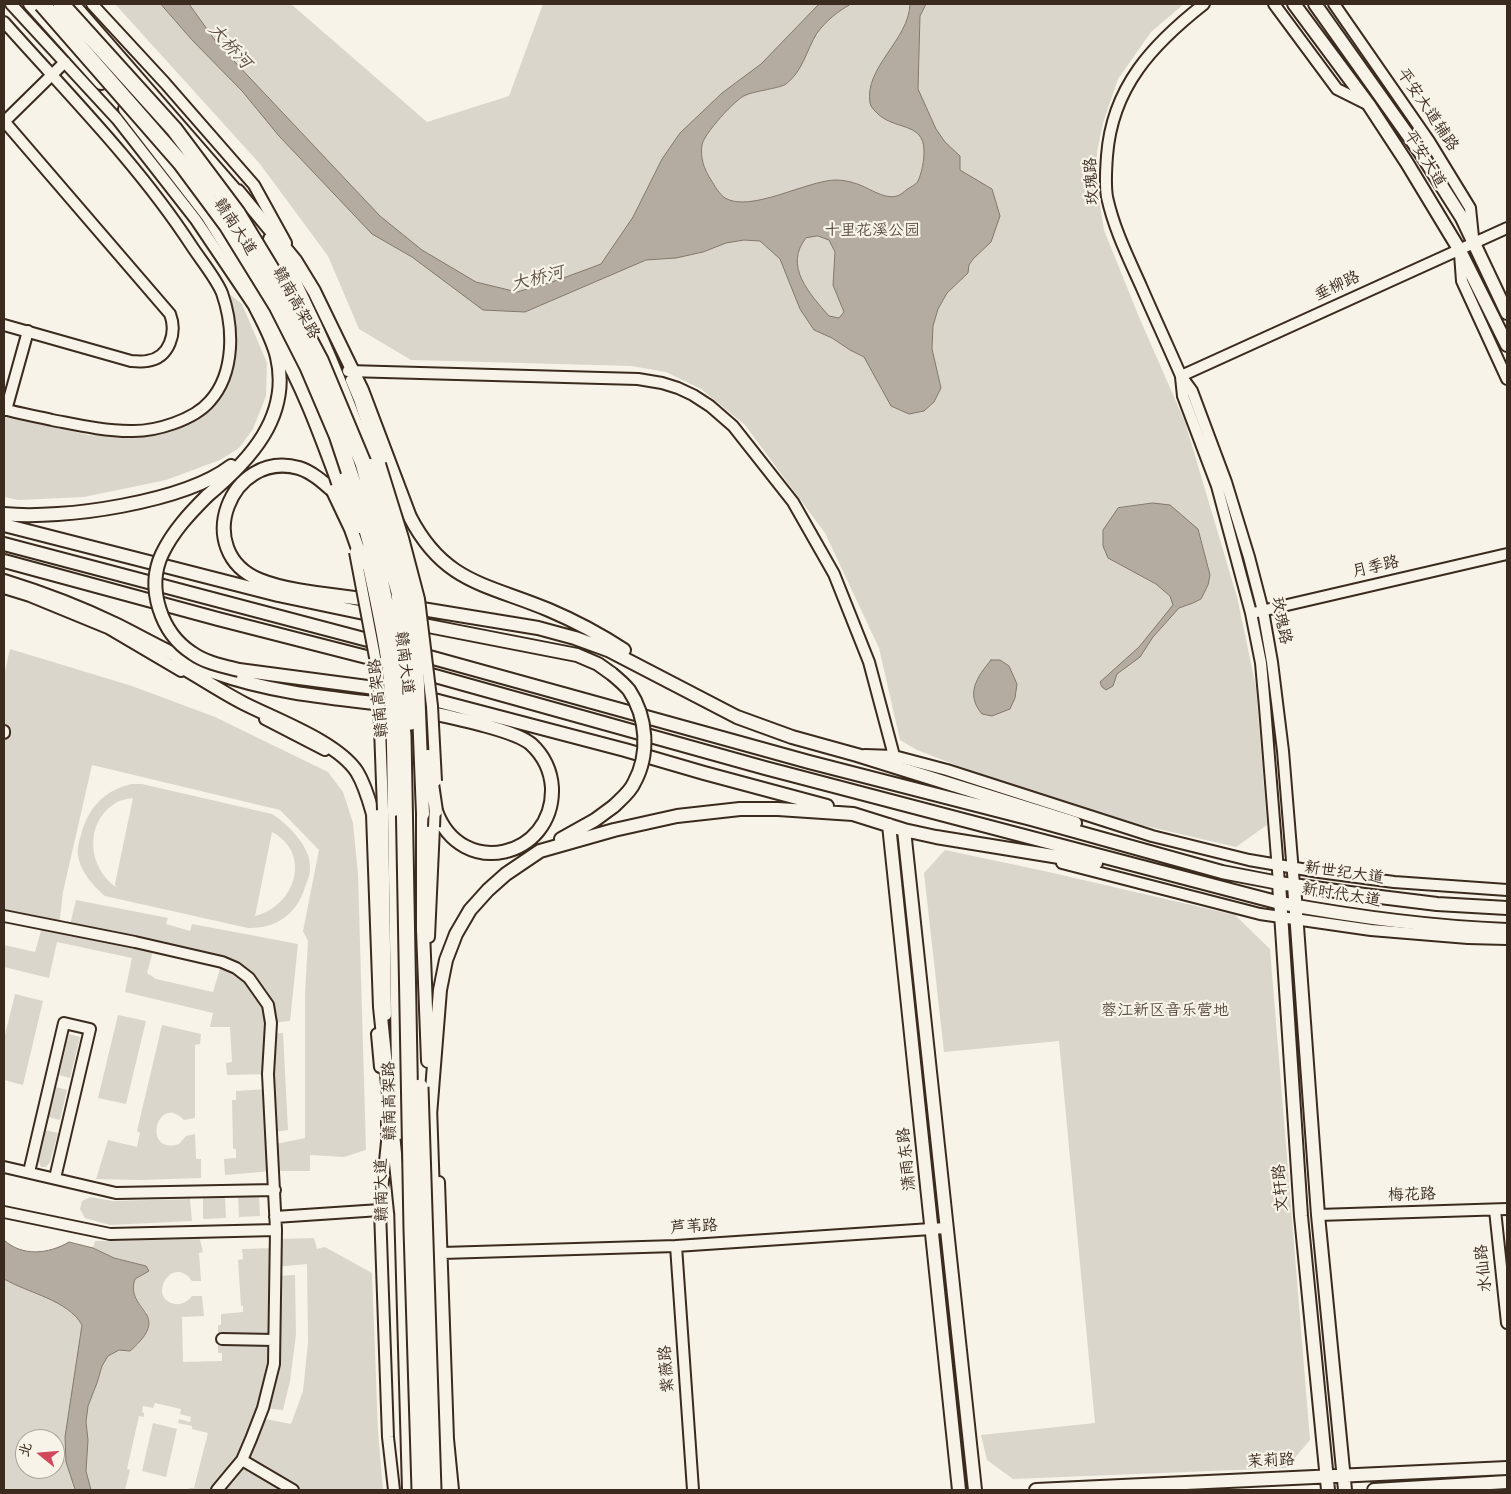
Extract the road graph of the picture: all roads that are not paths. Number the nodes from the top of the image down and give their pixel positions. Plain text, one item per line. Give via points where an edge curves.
1 (11, 4) edge
2 (30, 4) edge
3 (42, 4) edge
4 (61, 4) edge
5 (73, 4) edge
6 (92, 4) edge
7 (1204, 4) edge
8 (1274, 4) edge
9 (1294, 4) edge
10 (1315, 4) edge
11 (1334, 4) edge
12 (4, 22) edge
13 (64, 62) junction
14 (51, 75) junction
15 (1376, 90) junction
16 (1402, 102) junction
17 (1369, 105) junction
18 (4, 122) edge
19 (238, 192) junction
20 (207, 215) junction
21 (1507, 228) edge
22 (1473, 243) junction
23 (1459, 248) junction
24 (295, 260) junction
25 (258, 311) junction
26 (1507, 312) edge
27 (4, 325) edge
28 (28, 331) junction
29 (1507, 345) edge
30 (350, 371) junction
31 (1181, 376) junction
32 (1507, 379) edge
33 (5, 410) edge
34 (253, 449) junction
35 (380, 463) junction
36 (339, 475) junction
37 (4, 514) edge
38 (4, 525) edge
39 (351, 529) junction
40 (4, 544) edge
41 (1507, 554) edge
42 (4, 561) edge
43 (4, 581) edge
44 (4, 588) edge
45 (1263, 611) junction
46 (379, 614) junction
47 (1251, 614) junction
48 (143, 639) junction
49 (417, 660) junction
50 (672, 683) junction
51 (857, 755) junction
52 (896, 761) junction
53 (810, 762) junction
54 (435, 807) junction
55 (388, 810) junction
56 (853, 814) junction
57 (889, 825) junction
58 (904, 830) junction
59 (1008, 849) junction
60 (540, 851) junction
61 (1178, 860) junction
62 (1278, 865) junction
63 (1292, 868) junction
64 (1173, 876) junction
65 (1279, 883) junction
66 (1294, 885) junction
67 (1507, 890) edge
68 (1280, 903) junction
69 (1507, 908) edge
70 (1295, 913) junction
71 (4, 916) edge
72 (1281, 917) junction
73 (1507, 930) edge
74 (1507, 939) edge
75 (434, 1074) junction
76 (386, 1083) junction
77 (430, 1115) junction
78 (386, 1124) junction
79 (4, 1167) edge
80 (29, 1172) junction
81 (55, 1178) junction
82 (274, 1190) junction
83 (1507, 1209) edge
84 (380, 1210) junction
85 (1496, 1210) junction
86 (4, 1212) edge
87 (401, 1212) junction
88 (1318, 1215) junction
89 (275, 1216) junction
90 (946, 1228) junction
91 (933, 1229) junction
92 (276, 1230) junction
93 (676, 1246) junction
94 (442, 1254) junction
95 (1507, 1323) edge
96 (222, 1339) dead end
97 (274, 1340) junction
98 (242, 1460) junction
99 (1507, 1468) edge
100 (1344, 1475) junction
101 (1327, 1476) junction
102 (1507, 1482) edge
103 (217, 1490) edge
104 (293, 1490) edge
105 (394, 1490) edge
106 (409, 1490) edge
107 (420, 1490) edge
108 (433, 1490) edge
109 (443, 1490) edge
110 (453, 1490) edge
111 (693, 1490) edge
112 (959, 1490) edge
113 (975, 1490) edge
114 (1036, 1490) edge
115 (1328, 1490) edge
116 (1345, 1490) edge
117 (1374, 1490) edge

1 - 13 street
2 - 20 main road, 赣南大道 via 127,112
3 - 107 highway, 赣南高架路, bridge via 181,163 227,225 277,306 337,435 379,574 391,631 403,735
4 - 108 highway, 赣南高架路, bridge via 174,129 237,213 277,278 320,360 363,463 399,592 411,722
5 - 19 main road, 赣南大道
6 - 24 street via 254,185
7 - 31 street, 玫瑰路 via 1158,43 1136,70 1114,119 1108,140 1106,169 1107,195 1116,232
8 - 17 street via 1337,89
9 - 17 main road, 平安大道
10 - 15 main road, 平安大道
11 - 16 street, 平安大道辅路
12 - 14 street
13 - 14 street
13 - 25 street via 117,119 196,220
14 - 18 street
14 - 33 street via 147,182 221,291 230,331 228,367 223,382 205,407 185,419 156,428 130,432 92,428
15 - 16 street
15 - 22 main road, 平安大道 via 1420,152 1462,219
16 - 22 street, 平安大道辅路 via 1430,141 1470,208
17 - 23 main road, 平安大道
18 - 28 street via 170,314 174,323 173,336 165,351 148,361 131,361
19 - 24 main road
19 - 35 main road, 赣南大道 via 298,288
20 - 25 main road
20 - 36 main road, 赣南大道 via 292,351 325,425
21 - 22 street, 垂柳路
22 - 23 street, 垂柳路
22 - 26 main road, 平安大道
23 - 29 main road, 平安大道
23 - 31 street, 垂柳路
23 - 32 street via 1462,281
24 - 30 main road via 314,291
25 - 34 main road via 277,358 279,378 277,404 268,430
25 - 36 street via 287,361
27 - 28 street
28 - 33 street
30 - 35 main road
30 - 52 street via 638,379 662,382 710,406 733,426 793,502 834,574 869,662
31 - 45 street, 玫瑰路 via 1192,391 1226,482
31 - 47 street, 玫瑰路 via 1183,396 1217,486
34 - 37 main road via 220,474 165,495 80,512
34 - 56 main road, bridge via 235,472 187,516 162,555 156,585 158,606 165,624 191,653 210,663 239,670 356,684 478,710
35 - 49 main road, 赣南大道, bridge via 410,599
35 - 50 main road via 416,530 445,565 463,576 582,626
35 - 54 street, bridge via 403,538 422,618 432,706
36 - 39 street, bridge
36 - 46 main road, 赣南大道, bridge via 365,548
38 - 60 main road, bridge via 278,596 488,639 548,648 598,664 628,689 638,707 644,728 645,748 641,766 634,783 614,806
39 - 46 main road, bridge
39 - 50 main road, bridge via 333,491 316,476 299,468 281,466 253,474 239,486 230,499 223,530 232,558 259,580 278,586 538,628 608,650
39 - 55 street, bridge via 378,673
40 - 53 main road via 339,632
41 - 45 street, 月季路
42 - 64 main road
43 - 48 main road via 64,601
44 - 78 street via 108,628 228,700 324,749 349,769 364,794 368,822 378,1047
45 - 47 street, 月季路
45 - 63 street, 玫瑰路 via 1283,751
46 - 55 main road, 赣南大道, bridge via 390,681 393,729
47 - 62 street, 玫瑰路 via 1260,663
48 - 54 main road via 193,664 255,685 404,706 500,730 517,736 541,754 552,780 552,796 542,827 532,838 505,851 474,851 461,845 440,823
48 - 76 main road via 169,659 234,698 318,740 356,770 374,814 380,1007
49 - 54 main road, bridge
49 - 77 main road, 赣南大道, bridge via 423,814 422,930
50 - 51 main road via 737,717
51 - 52 main road
51 - 53 main road
52 - 61 main road
52 - 62 street via 947,770 1152,836
53 - 61 main road
54 - 75 street, bridge via 429,930
55 - 76 street
55 - 87 main road, 赣南大道 via 395,931
56 - 57 main road
56 - 60 main road via 778,809 710,811 614,830
57 - 58 main road
57 - 91 main road, 潇雨东路
58 - 59 main road
58 - 90 main road, 潇雨东路
59 - 64 main road
59 - 72 street
60 - 75 main road via 488,890 470,910 456,934 440,990
61 - 65 main road, 新世纪大道
62 - 63 street
62 - 65 street, 玫瑰路
63 - 66 street, 玫瑰路
63 - 67 street via 1394,882
64 - 68 main road, 新时代大道
65 - 66 main road, 新世纪大道
65 - 68 main road, 文轩路
66 - 69 main road, 新世纪大道 via 1428,903
66 - 70 main road, 文轩路
68 - 70 main road, 新时代大道
68 - 72 main road, 文轩路
70 - 72 street
70 - 73 main road, 新时代大道
70 - 74 street via 1371,930
70 - 88 main road, 文轩路
71 - 82 street via 222,962 249,978 268,1006 271,1024 268,1074
72 - 101 main road, 文轩路 via 1301,1216
75 - 77 main road
75 - 94 street
76 - 78 street
76 - 87 main road
77 - 109 main road, 赣南大道
78 - 84 street
79 - 80 street
80 - 81 street
80 - 81 street via 64,1023 90,1029
81 - 82 street via 116,1193
82 - 89 street
83 - 85 street, 梅花路
84 - 89 street
84 - 105 street via 388,1437
85 - 88 street, 梅花路
85 - 95 street, 水仙路
86 - 92 street via 110,1234
87 - 106 main road, 赣南大道
88 - 100 main road, 文轩路
89 - 92 street
90 - 91 street, 芦苇路
90 - 113 main road, 潇雨东路
91 - 93 street, 芦苇路
91 - 112 main road, 潇雨东路
92 - 97 street
93 - 94 street, 芦苇路
93 - 111 street, 紫薇路
94 - 110 street via 448,1439
96 - 97 street
97 - 98 street via 274,1364 263,1408
98 - 103 street
98 - 104 street
99 - 100 main road, 茉莉路
100 - 101 main road, 茉莉路
100 - 116 main road, 文轩路
101 - 114 main road, 茉莉路
101 - 115 main road, 文轩路
102 - 117 main road

